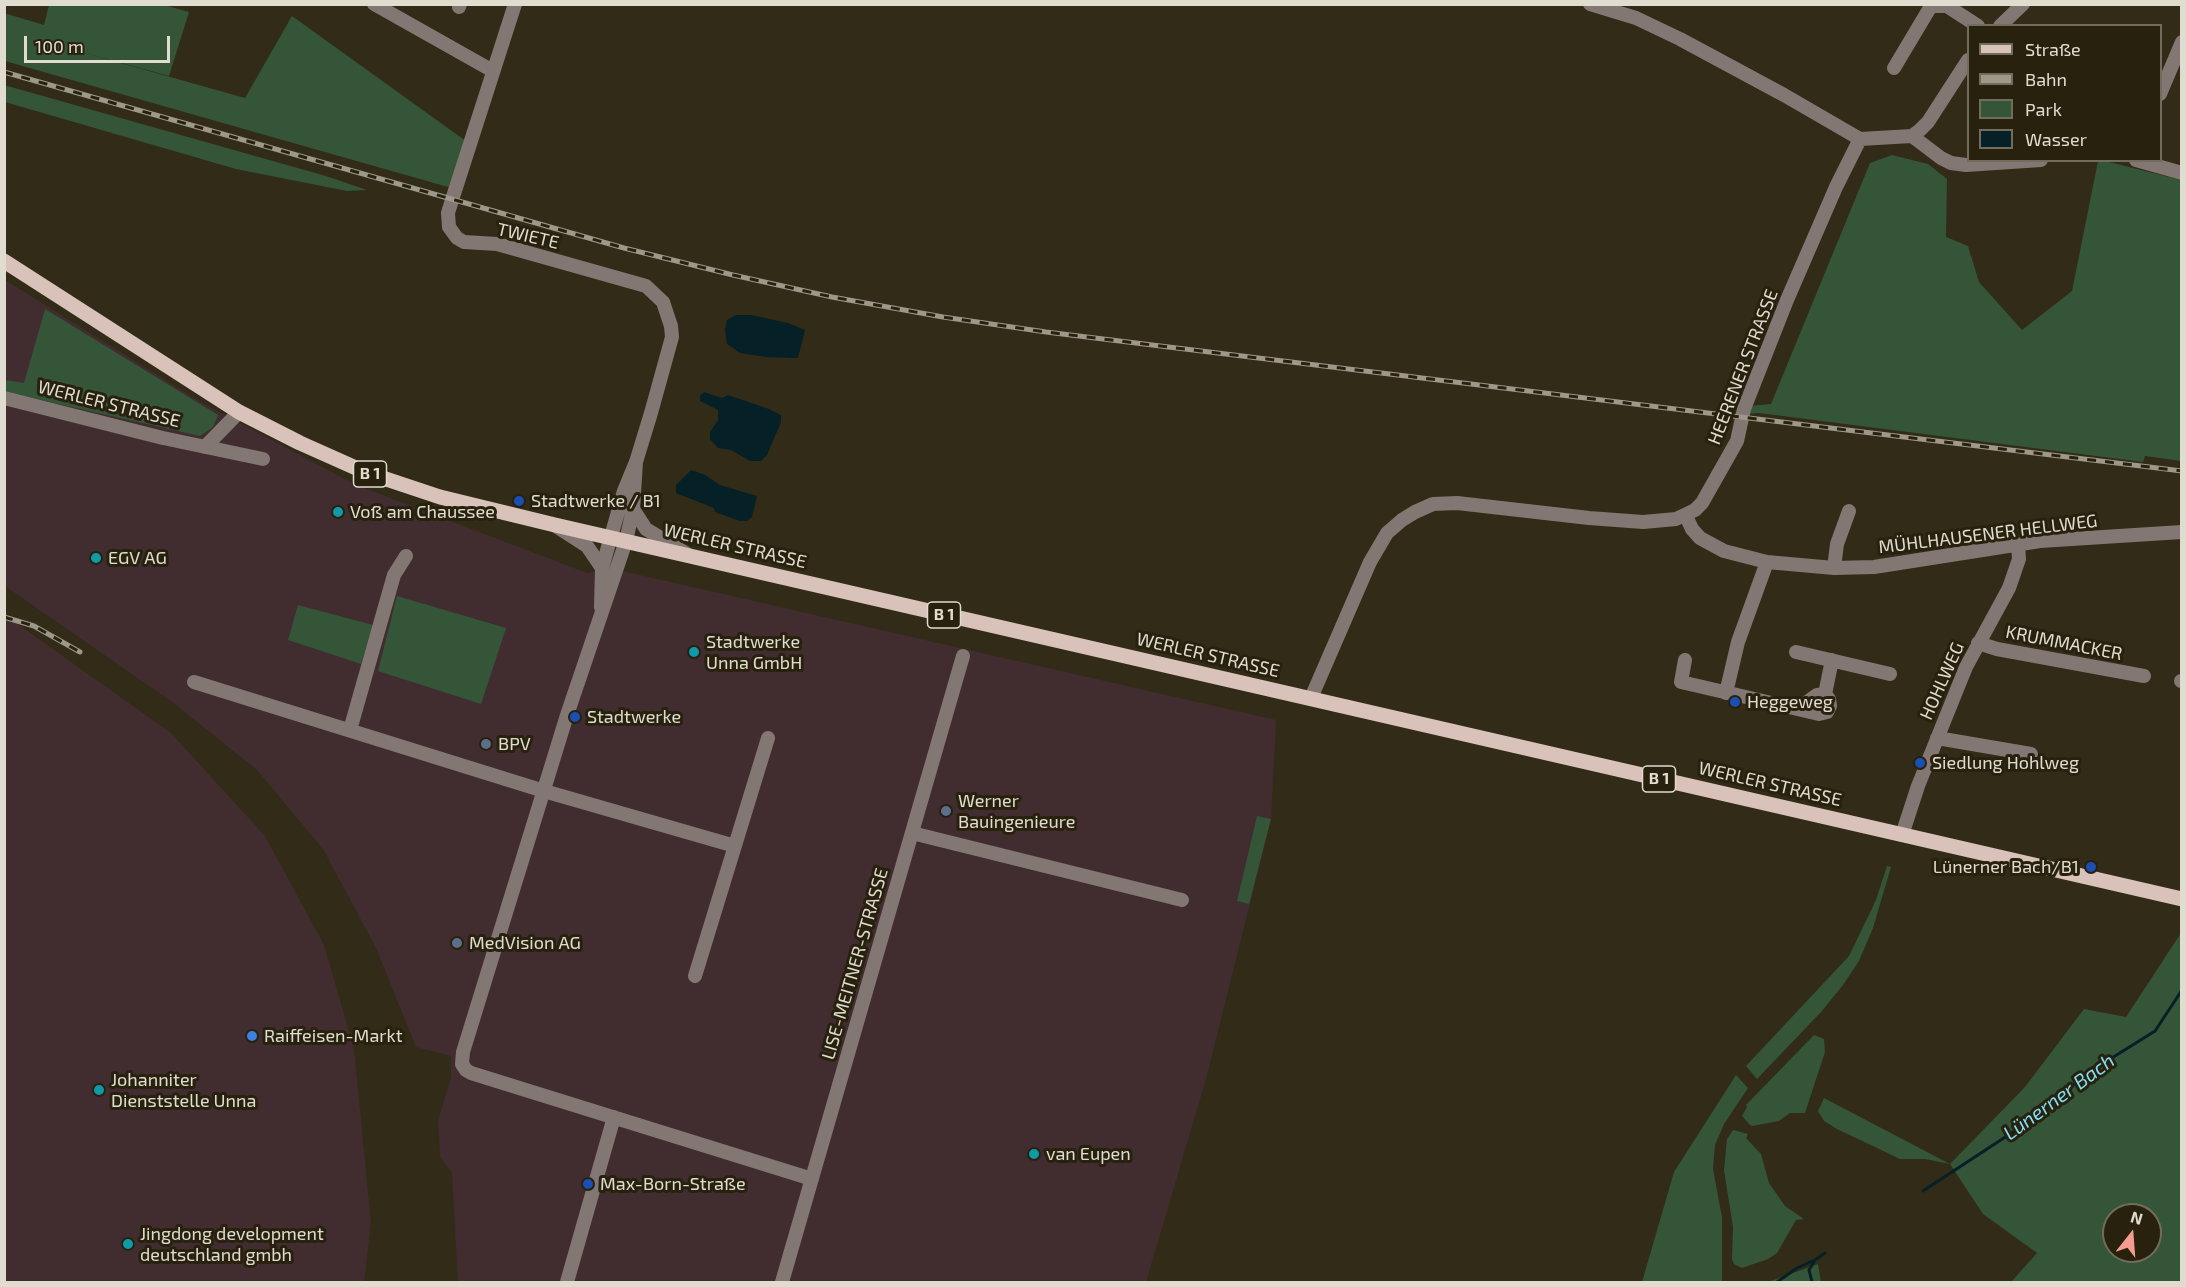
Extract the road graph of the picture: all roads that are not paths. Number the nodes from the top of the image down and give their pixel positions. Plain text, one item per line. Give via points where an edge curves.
1 (374, 4) edge
2 (515, 4) edge
3 (1590, 4) edge
4 (2023, 4) edge
5 (1975, 24) edge
6 (2002, 24) edge
7 (2181, 42) edge
8 (1967, 62) edge
9 (1894, 68) dead end
10 (493, 71) junction
11 (2162, 89) edge
12 (1912, 136) junction
13 (1860, 139) junction
14 (1979, 162) edge
15 (2143, 162) edge
16 (2181, 173) edge
17 (4, 261) edge
18 (4, 398) edge
19 (239, 412) junction
20 (205, 447) junction
21 (263, 459) dead end
22 (636, 462) junction
23 (633, 508) junction
24 (1849, 511) dead end
25 (1686, 516) junction
26 (555, 525) junction
27 (2181, 532) edge
28 (610, 537) junction
29 (626, 541) junction
30 (2018, 545) junction
31 (688, 555) junction
32 (405, 556) dead end
33 (1767, 562) junction
34 (602, 568) junction
35 (1834, 568) junction
36 (601, 612) junction
37 (1978, 643) junction
38 (1796, 652) dead end
39 (963, 656) dead end
40 (1685, 660) dead end
41 (1832, 660) junction
42 (1890, 674) dead end
43 (2144, 676) dead end
44 (194, 682) dead end
45 (1726, 693) junction
46 (1311, 698) junction
47 (350, 730) junction
48 (768, 738) dead end
49 (1936, 738) junction
50 (2031, 754) dead end
51 (544, 790) junction
52 (912, 833) junction
53 (1902, 835) junction
54 (735, 846) junction
55 (2181, 898) edge
56 (1182, 900) dead end
57 (695, 976) dead end
58 (614, 1117) junction
59 (812, 1179) junction
60 (567, 1282) edge
61 (782, 1282) edge

1 - 10 street
2 - 10 street, TWIETE
3 - 13 street via 1636,18 1680,39
4 - 6 street
5 - 9 street via 1947,6 1931,6
7 - 11 street
8 - 12 street via 1928,122
10 - 22 street, TWIETE via 448,213 449,227 464,242 497,244 634,281 663,302 672,337
12 - 13 street
12 - 14 street via 1951,163
13 - 25 street, HEERENER STRASSE via 1783,310 1744,409 1737,441 1702,503
15 - 16 street
17 - 19 main road, WERLER STRASSE / B 1
18 - 20 street, WERLER STRASSE
19 - 20 street
19 - 26 main road, WERLER STRASSE / B 1 via 374,475 440,497
20 - 21 street, WERLER STRASSE
22 - 23 street, TWIETE
22 - 28 street, TWIETE
23 - 29 street, TWIETE
23 - 31 street via 646,529
24 - 35 street via 1837,543
25 - 33 street, MÜHLHAUSENER HELLWEG via 1692,529 1709,543
25 - 46 street via 1643,522 1457,503 1433,504 1415,512 1387,533 1370,562
26 - 28 main road, WERLER STRASSE / B 1
26 - 34 street via 587,546
27 - 30 street, MÜHLHAUSENER HELLWEG
28 - 29 main road, WERLER STRASSE / B 1
28 - 34 street, TWIETE
29 - 31 main road, WERLER STRASSE / B 1
29 - 36 street, TWIETE
30 - 35 street, MÜHLHAUSENER HELLWEG via 1874,567
30 - 37 street, HOHLWEG via 2019,559 2009,588
31 - 46 main road, WERLER STRASSE / B 1
32 - 47 street via 394,575
33 - 35 street, MÜHLHAUSENER HELLWEG
33 - 45 street via 1738,642
34 - 36 street, TWIETE
36 - 51 street
37 - 43 street, KRUMMACKER
37 - 49 street, HOHLWEG
38 - 41 street
39 - 52 street, LISE-MEITNER-STRASSE
40 - 45 street via 1681,682
41 - 42 street
41 - 45 street via 1825,694 1830,703 1827,712 1819,714
44 - 47 street
46 - 53 main road, WERLER STRASSE / B 1
47 - 51 street
48 - 54 street
49 - 50 street
49 - 53 street, HOHLWEG
51 - 54 street
51 - 58 street via 462,1064 471,1073
52 - 56 street
52 - 59 street, LISE-MEITNER-STRASSE
53 - 55 main road, WERLER STRASSE / B 1
54 - 57 street
58 - 59 street
58 - 60 street
59 - 61 street, LISE-MEITNER-STRASSE

